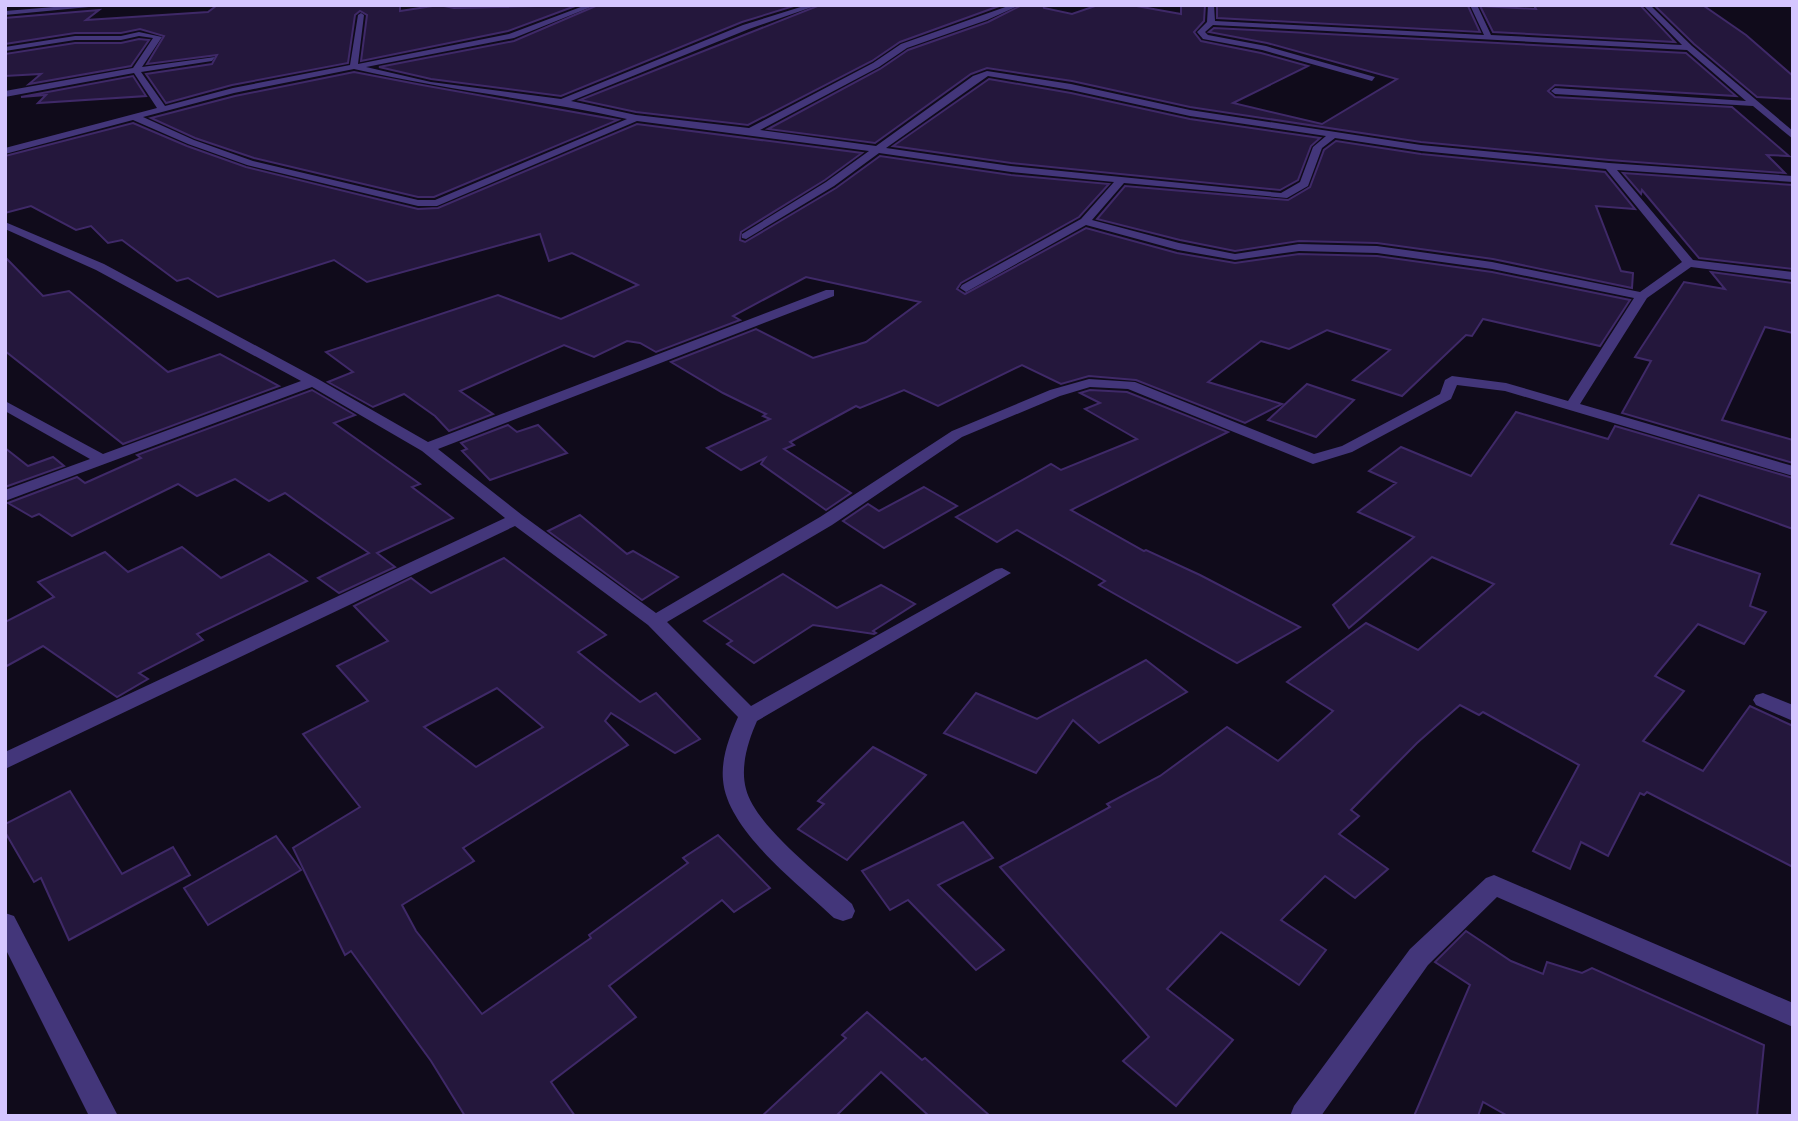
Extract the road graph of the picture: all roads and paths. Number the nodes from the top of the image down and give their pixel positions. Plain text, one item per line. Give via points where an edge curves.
1 (107, 5) edge
2 (593, 5) edge
3 (815, 5) edge
4 (1017, 5) edge
5 (1211, 5) edge
6 (1473, 5) edge
7 (1646, 5) edge
8 (5, 13) edge
9 (361, 15) dead end
10 (1211, 23) junction
11 (1489, 38) junction
12 (1689, 48) junction
13 (5, 49) edge
14 (212, 59) dead end
15 (354, 66) junction
16 (136, 69) junction
17 (1372, 79) dead end
18 (1555, 91) dead end
19 (5, 94) edge
20 (562, 102) junction
21 (1757, 104) junction
22 (162, 108) junction
23 (132, 116) junction
24 (636, 118) junction
25 (750, 131) junction
26 (1333, 135) junction
27 (1793, 136) edge
28 (881, 149) junction
29 (5, 151) edge
30 (1609, 166) junction
31 (1123, 178) junction
32 (1793, 179) edge
33 (1085, 221) junction
34 (5, 225) edge
35 (746, 236) dead end
36 (1689, 263) junction
37 (1793, 276) edge
38 (965, 288) dead end
39 (830, 293) dead end
40 (1642, 296) junction
41 (313, 382) junction
42 (5, 405) edge
43 (1571, 407) junction
44 (427, 448) junction
45 (104, 461) junction
46 (1793, 471) edge
47 (5, 496) edge
48 (516, 519) junction
49 (1002, 573) dead end
50 (655, 621) junction
51 (1763, 699) dead end
52 (1793, 714) edge
53 (749, 716) junction
54 (5, 761) edge
55 (843, 911) dead end
56 (5, 923) edge
57 (1793, 1015) edge
58 (104, 1116) edge
59 (1304, 1116) edge

1 - 8 street
2 - 15 street via 511,36
3 - 20 street via 746,27
4 - 25 street via 904,46
5 - 10 street
6 - 11 street
7 - 12 street
9 - 15 street
10 - 11 street
10 - 17 street via 1201,32 1206,37
11 - 12 street
12 - 21 street
13 - 16 street via 75,38 154,34 158,37
14 - 16 street
15 - 20 street via 431,85
15 - 22 street
16 - 19 street
16 - 22 street
18 - 21 street
20 - 24 street
21 - 27 street
22 - 23 street
23 - 24 street via 250,163 418,203 437,203
23 - 29 street
24 - 25 street
25 - 28 street
26 - 28 street via 1190,114 987,73
26 - 30 street
26 - 31 street via 1318,147 1304,184 1283,196
28 - 31 street via 1012,169
28 - 35 street
30 - 32 street
30 - 36 street
31 - 33 street
33 - 38 street
33 - 40 street via 1235,257 1292,248 1338,248 1454,258
34 - 41 street via 100,267
36 - 37 street
36 - 40 street
39 - 44 street
40 - 43 street
41 - 44 street
41 - 45 street
42 - 45 street
43 - 46 street
43 - 50 street via 1506,387 1452,380 1446,396 1347,449 1313,459 1130,385 1089,383 957,434 826,521
44 - 48 street
45 - 47 street
48 - 50 street
48 - 54 street
49 - 53 street
50 - 53 street
51 - 52 street
53 - 55 street via 738,737 734,765 737,798 765,836
56 - 58 street
57 - 59 street via 1494,885 1419,957

